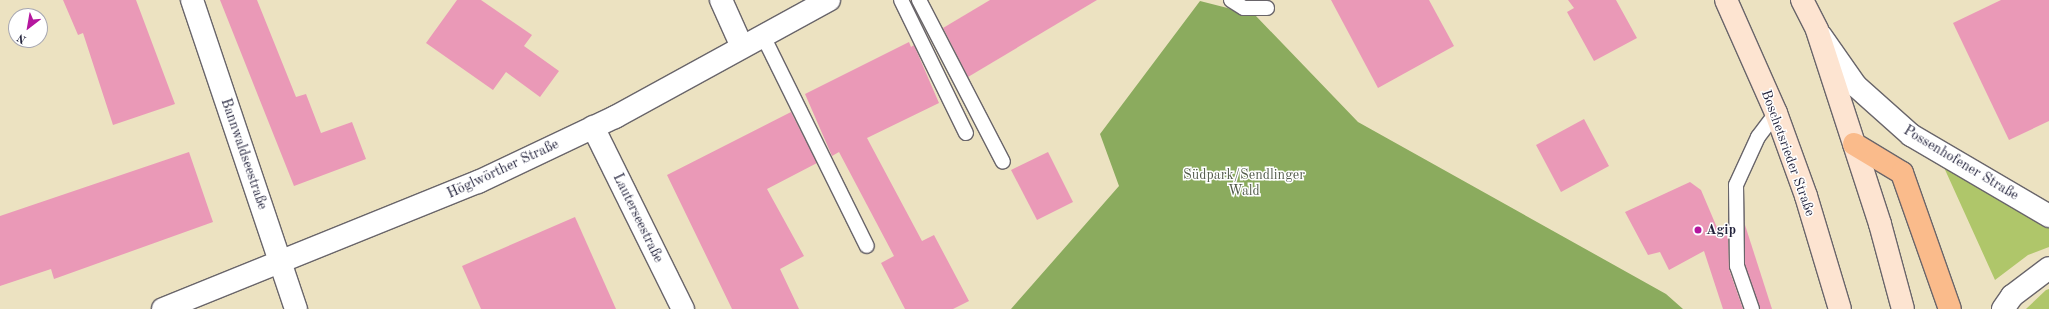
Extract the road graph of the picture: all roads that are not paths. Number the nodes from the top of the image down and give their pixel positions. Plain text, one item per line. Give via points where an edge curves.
1 (192, 0) edge
2 (721, 0) edge
3 (829, 0) edge
4 (901, 0) edge
5 (918, 0) edge
6 (1231, 0) edge
7 (1726, 0) edge
8 (1802, 0) edge
9 (1267, 8) dead end
10 (1817, 30) junction
11 (763, 36) junction
12 (742, 47) junction
13 (1776, 113) junction
14 (593, 127) junction
15 (966, 133) dead end
16 (1854, 144) junction
17 (1003, 162) dead end
18 (2049, 216) edge
19 (867, 246) dead end
20 (281, 264) junction
21 (2049, 268) edge
22 (163, 309) edge
23 (296, 309) edge
24 (683, 309) edge
25 (1752, 309) edge
26 (1840, 309) edge
27 (1903, 309) edge
28 (1950, 309) edge
29 (2003, 309) edge

1 - 20 street, Bannwaldseestraße
2 - 12 street
3 - 11 street, Höglwörther Straße
4 - 15 lane
5 - 17 lane
6 - 9 lane via 1244,8
7 - 13 main road, Boschetsrieder Straße
8 - 10 main road
10 - 16 main road
10 - 18 street, Possenhofener Straße via 1856,86 1911,135
11 - 12 street, Höglwörther Straße
11 - 19 lane
12 - 14 street, Höglwörther Straße
13 - 25 lane via 1758,137 1736,185 1738,266
13 - 26 main road, Boschetsrieder Straße via 1806,196
14 - 20 street, Höglwörther Straße via 478,182
14 - 24 street, Lauterseestraße
16 - 27 main road
16 - 28 highway via 1902,173
20 - 22 street, Höglwörther Straße
20 - 23 street, Bannwaldseestraße
21 - 29 street via 2012,296

